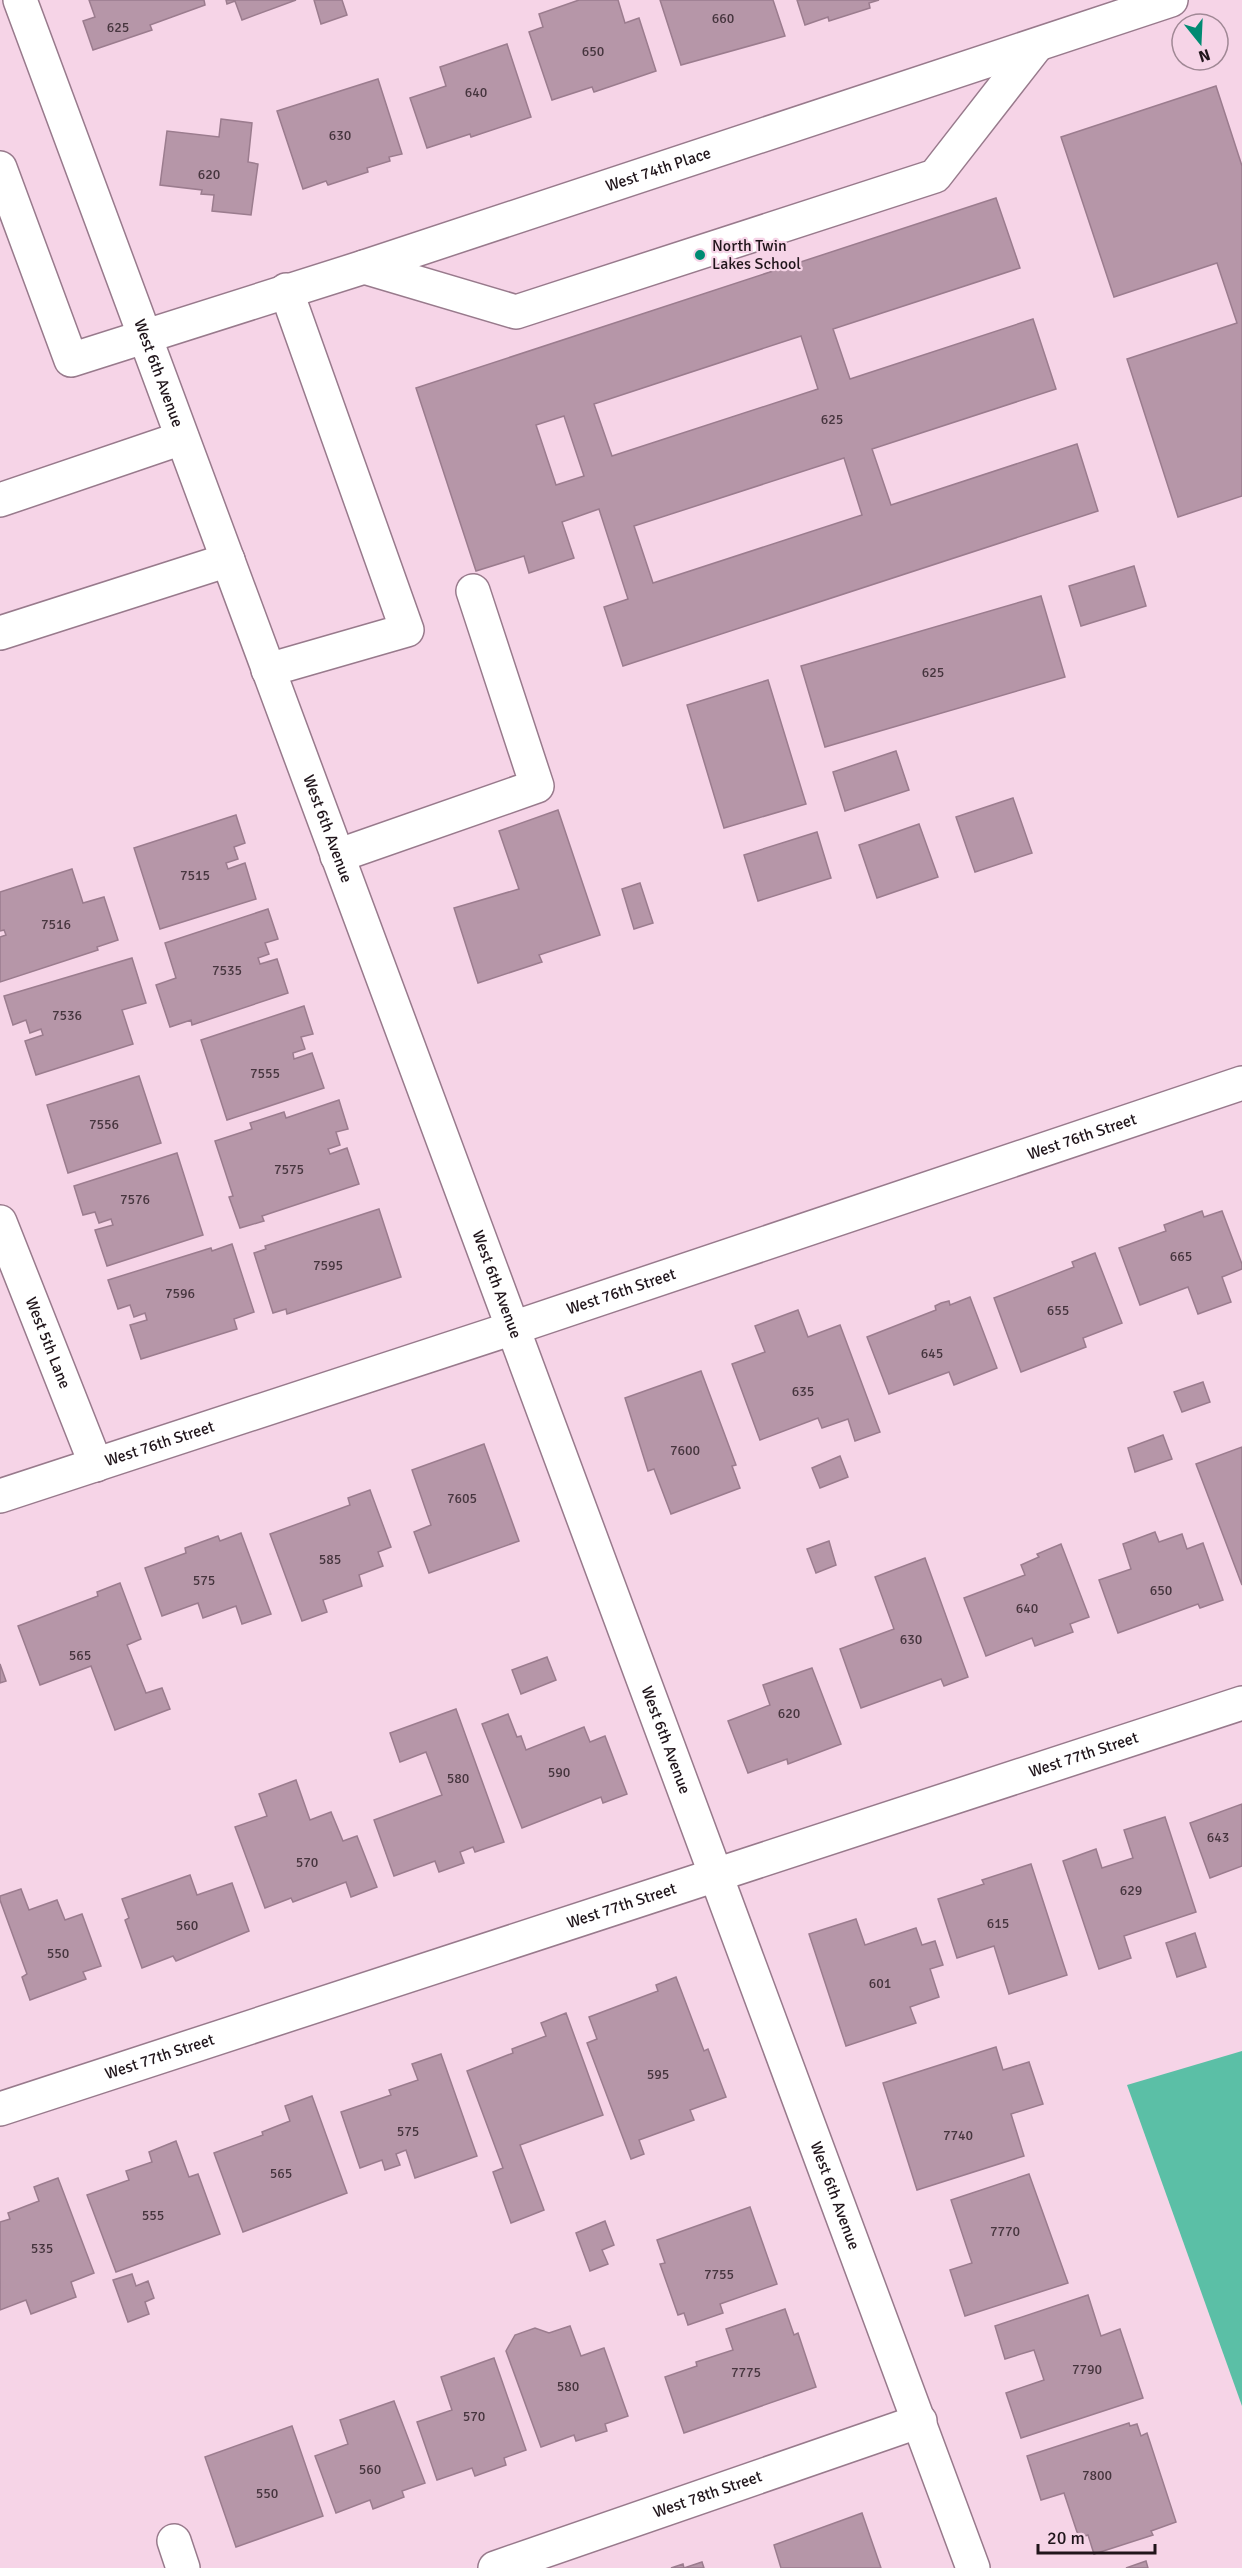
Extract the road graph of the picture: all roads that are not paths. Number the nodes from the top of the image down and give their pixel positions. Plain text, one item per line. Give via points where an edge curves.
1 (20, 0) edge
2 (1172, 0) edge
3 (1037, 45) junction
4 (0, 168) edge
5 (364, 267) junction
6 (286, 290) junction
7 (144, 336) junction
8 (182, 438) junction
9 (0, 500) edge
10 (228, 560) junction
11 (473, 591) dead end
12 (0, 633) edge
13 (268, 670) junction
14 (337, 856) junction
15 (1242, 1083) edge
16 (0, 1222) edge
17 (513, 1328) junction
18 (96, 1465) junction
19 (0, 1496) edge
20 (1242, 1702) edge
21 (716, 1874) junction
22 (0, 2109) edge
23 (920, 2421) junction
24 (495, 2568) edge
25 (973, 2568) edge

1 - 7 street, West 6th Avenue
2 - 3 street, West 74th Place
3 - 5 street, West 74th Place
3 - 5 street via 934,176 923,180 516,312
4 - 7 street, West 74th Place via 71,360
5 - 6 street, West 74th Place
6 - 7 street, West 74th Place
6 - 13 street via 407,630
7 - 8 street, West 6th Avenue
8 - 9 street
8 - 10 street, West 6th Avenue
10 - 12 street
10 - 13 street, West 6th Avenue
11 - 14 street via 537,786
13 - 14 street, West 6th Avenue
14 - 17 street, West 6th Avenue
15 - 17 street, West 76th Street
16 - 18 street, West 5th Lane
17 - 18 street, West 76th Street
17 - 21 street, West 6th Avenue
18 - 19 street, West 76th Street
20 - 21 street, West 77th Street
21 - 22 street, West 77th Street
21 - 23 street, West 6th Avenue
23 - 24 street, West 78th Street
23 - 25 street, West 6th Avenue

